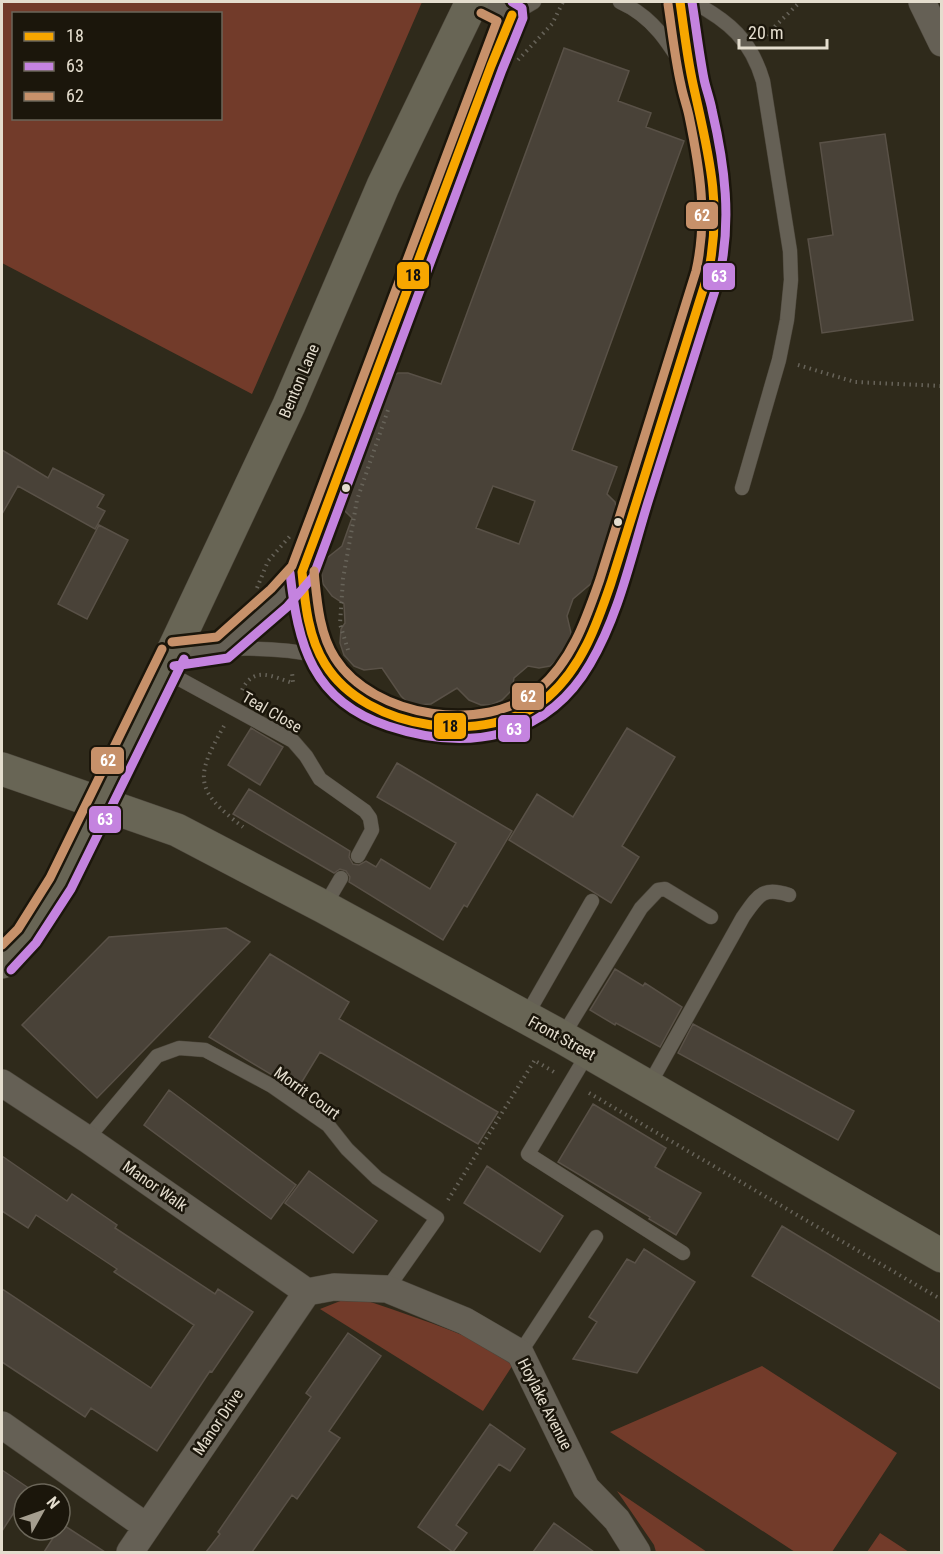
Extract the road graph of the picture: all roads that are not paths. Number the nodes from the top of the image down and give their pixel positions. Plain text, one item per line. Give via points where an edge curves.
1 (472, 2) edge
2 (486, 2) edge
3 (534, 2) edge
4 (620, 2) edge
5 (680, 2) edge
6 (693, 2) edge
7 (922, 2) edge
8 (512, 15) junction
9 (942, 43) edge
10 (692, 80) junction
11 (742, 488) dead end
12 (302, 573) junction
13 (222, 648) junction
14 (320, 656) junction
15 (169, 662) junction
16 (2, 768) edge
17 (102, 802) junction
18 (358, 856) dead end
19 (341, 878) dead end
20 (789, 895) dead end
21 (592, 901) dead end
22 (324, 907) junction
23 (711, 917) dead end
24 (2, 962) edge
25 (557, 1035) junction
26 (2, 1083) edge
27 (648, 1087) junction
28 (87, 1140) junction
29 (596, 1237) dead end
30 (683, 1253) dead end
31 (942, 1256) edge
32 (387, 1289) junction
33 (307, 1292) junction
34 (520, 1353) junction
35 (2, 1425) edge
36 (147, 1527) junction
37 (130, 1552) edge
38 (637, 1552) edge

1 - 15 main road, Benton Lane via 383,186 289,405
2 - 8 lane
3 - 8 lane
4 - 10 lane via 660,30
5 - 10 lane
6 - 11 lane via 730,26 751,50 763,81 790,251 787,320 779,360
7 - 9 street
8 - 12 lane
10 - 14 lane via 714,191 713,255 611,581 581,657 559,686 534,708 498,724 468,727 387,713 353,694
12 - 13 lane
12 - 14 lane
13 - 14 lane via 289,650
13 - 15 lane
15 - 17 main road, Benton Lane
15 - 18 lane, Teal Close via 293,741 320,779 360,806 370,818 372,830
16 - 17 main road, Front Street
17 - 22 main road, Front Street via 177,830
17 - 24 main road, Benton Lane via 60,885 27,936
19 - 22 lane
20 - 27 lane via 774,890 763,894 743,917
21 - 25 lane
22 - 25 main road, Front Street
23 - 25 lane via 665,889 658,890 641,908
25 - 27 main road, Front Street
25 - 30 lane via 571,1082 528,1154
26 - 28 street, Manor Walk
27 - 31 main road, Front Street
28 - 32 lane, Morrit Court via 157,1056 179,1048 205,1050 272,1086 328,1125 377,1178 443,1221
28 - 33 street, Manor Walk
29 - 34 lane
32 - 33 street, Hoylake Avenue via 334,1287
32 - 34 street, Hoylake Avenue via 465,1322
33 - 36 street, Manor Drive
34 - 38 street, Hoylake Avenue via 586,1488 617,1520
35 - 36 street
36 - 37 street, Manor Drive

